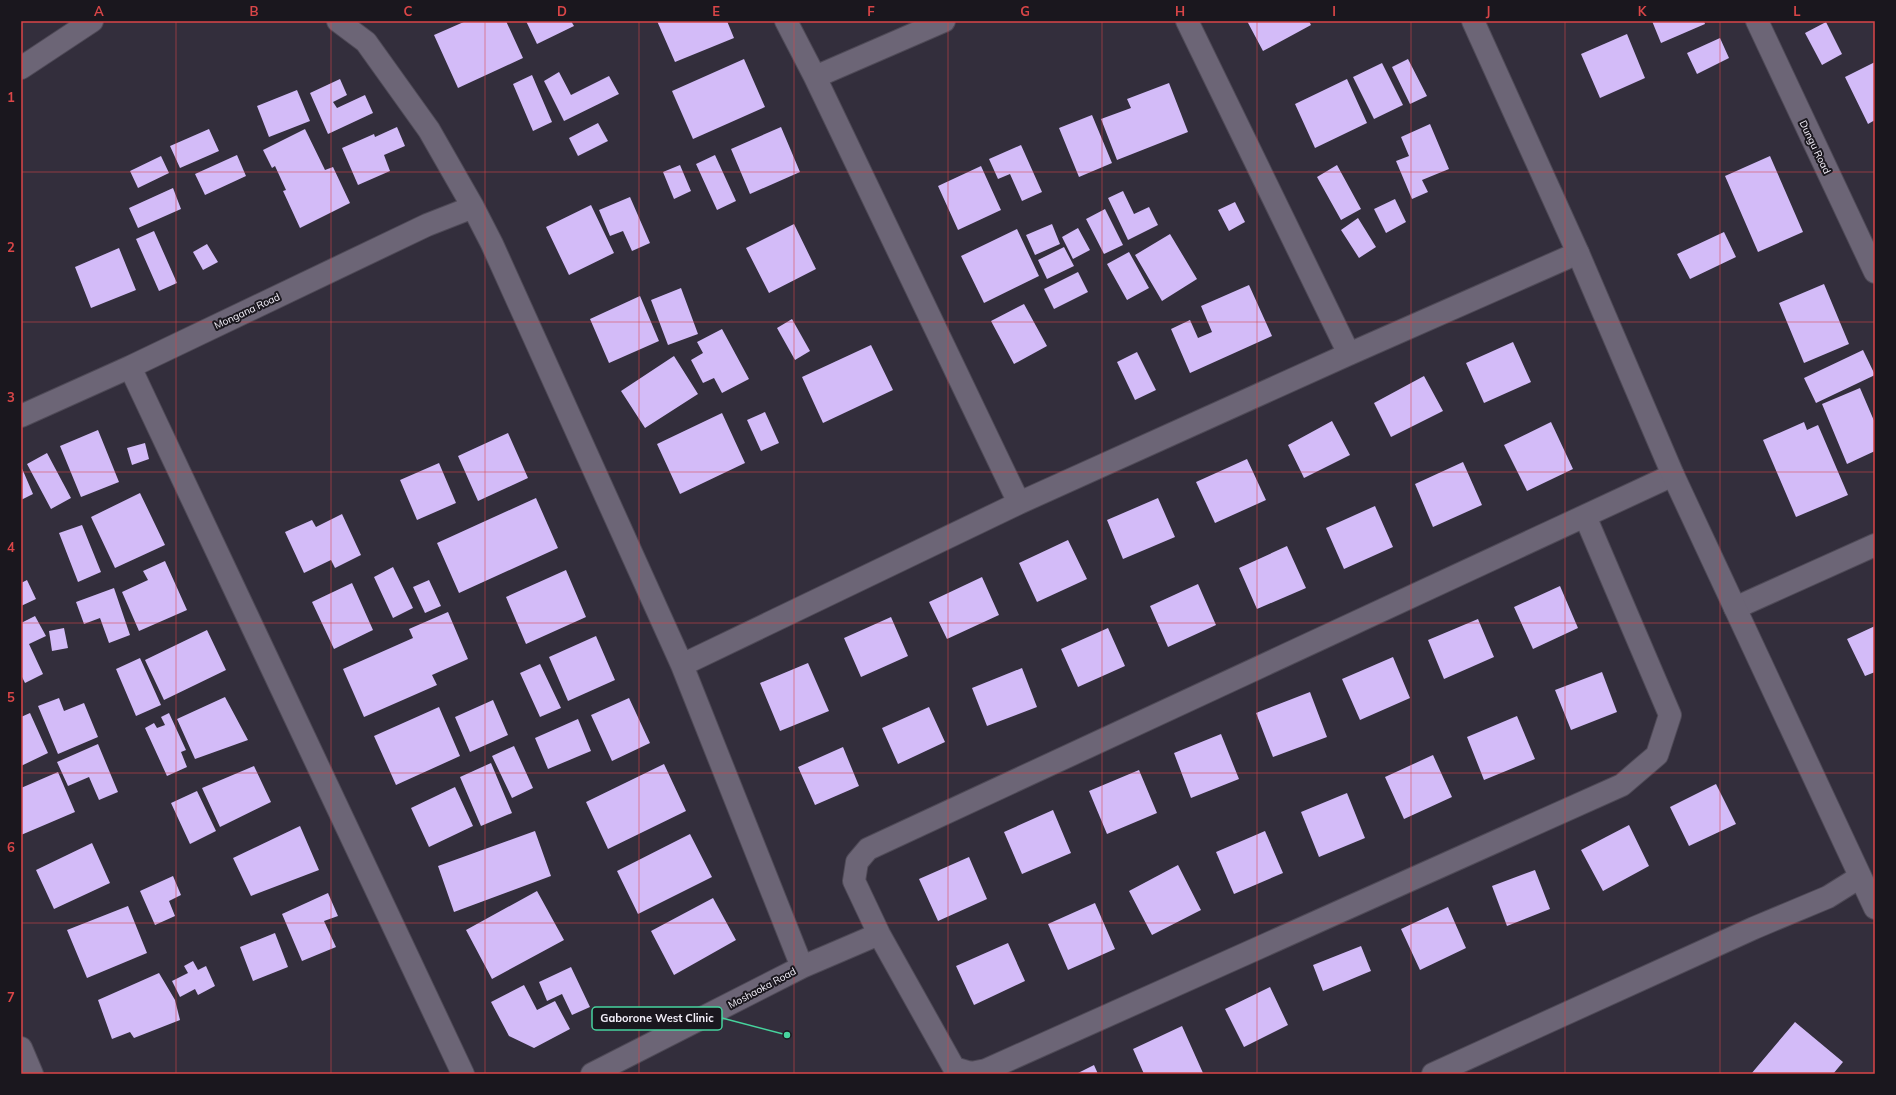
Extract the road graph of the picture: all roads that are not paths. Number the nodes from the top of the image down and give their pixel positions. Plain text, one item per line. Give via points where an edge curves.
1 (92, 21) edge
2 (338, 21) edge
3 (786, 21) edge
4 (944, 21) edge
5 (1187, 21) edge
6 (1473, 21) edge
7 (1757, 21) edge
8 (21, 68) edge
9 (815, 77) junction
10 (473, 206) junction
11 (1578, 253) junction
12 (1875, 272) edge
13 (1349, 354) junction
14 (130, 367) junction
15 (21, 416) edge
16 (1673, 475) junction
17 (1019, 503) junction
18 (1585, 516) junction
19 (1875, 545) edge
20 (1735, 608) junction
21 (682, 665) junction
22 (1860, 877) junction
23 (1875, 908) edge
24 (878, 934) junction
25 (802, 966) junction
26 (21, 1048) edge
27 (32, 1074) edge
28 (463, 1074) edge
29 (592, 1074) edge
30 (1433, 1074) edge

1 - 8 street
2 - 10 street via 366,42 429,130
3 - 9 street
4 - 9 street
5 - 13 street
6 - 11 street
7 - 12 street, Dungu Road
9 - 17 street
10 - 14 street, Mongana Road
10 - 21 street
11 - 13 street
11 - 16 street
13 - 17 street
14 - 15 street, Mongana Road
14 - 28 street
16 - 18 street
16 - 20 street
17 - 21 street
18 - 24 street via 868,849 857,862 854,881
18 - 24 street via 1670,715 1657,755 1622,785 993,1067 971,1073 954,1068
19 - 20 street
20 - 22 street
21 - 25 street
22 - 23 street
22 - 30 street via 1828,898 1747,931
24 - 25 street, Moshaoka Road
25 - 29 street, Moshaoka Road
26 - 27 street

